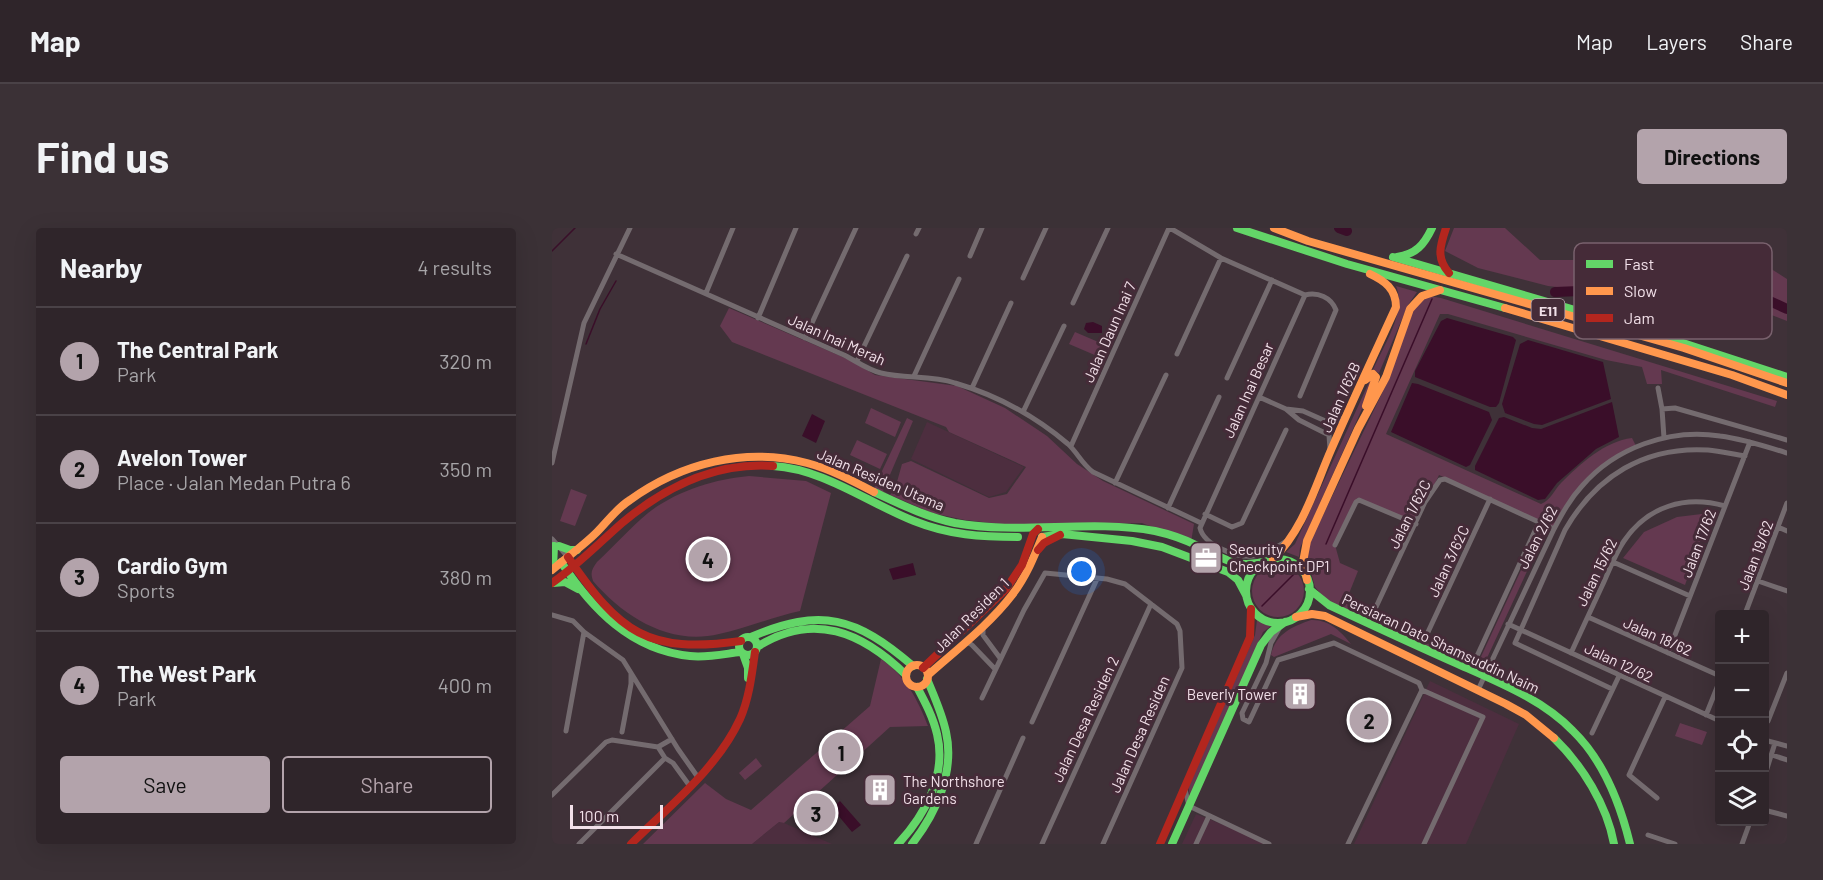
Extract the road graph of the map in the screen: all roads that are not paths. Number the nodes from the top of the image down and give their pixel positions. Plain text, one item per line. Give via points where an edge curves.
1 (630, 228) edge
2 (733, 228) edge
3 (796, 228) edge
4 (856, 228) edge
5 (982, 228) edge
6 (1046, 228) edge
7 (1108, 228) edge
8 (1170, 228) edge
9 (1237, 228) edge
10 (1274, 228) edge
11 (1432, 228) edge
12 (1446, 228) edge
13 (1308, 241) junction
14 (616, 254) junction
15 (907, 256) dead end
16 (970, 256) dead end
17 (1393, 257) junction
18 (1221, 258) junction
19 (1347, 264) junction
20 (1449, 273) junction
21 (1023, 278) dead end
22 (959, 279) dead end
23 (1272, 280) junction
24 (1445, 290) junction
25 (706, 293) junction
26 (1305, 295) junction
27 (1011, 303) dead end
28 (1073, 303) dead end
29 (1574, 310) edge
30 (1574, 317) edge
31 (758, 318) junction
32 (1064, 326) dead end
33 (1574, 328) edge
34 (806, 338) junction
35 (1610, 339) edge
36 (1652, 339) edge
37 (1673, 339) edge
38 (1177, 354) dead end
39 (857, 361) junction
40 (1166, 375) dead end
41 (914, 376) junction
42 (1787, 377) edge
43 (1227, 378) dead end
44 (1787, 383) edge
45 (1360, 386) junction
46 (972, 388) junction
47 (1658, 388) dead end
48 (1787, 395) edge
49 (1300, 396) dead end
50 (1219, 397) dead end
51 (1258, 397) junction
52 (1286, 409) junction
53 (1662, 409) junction
54 (1023, 412) junction
55 (1310, 414) junction
56 (1346, 417) junction
57 (1306, 424) junction
58 (1358, 429) junction
59 (1286, 430) dead end
60 (1664, 438) junction
61 (1787, 440) edge
62 (1750, 442) junction
63 (1071, 446) junction
64 (1628, 450) junction
65 (1330, 453) junction
66 (1787, 453) edge
67 (744, 456) junction
68 (1745, 456) junction
69 (1633, 462) junction
70 (552, 463) edge
71 (745, 465) junction
72 (1115, 483) junction
73 (1490, 499) junction
74 (1787, 503) edge
75 (1725, 506) junction
76 (1168, 508) junction
77 (1205, 514) junction
78 (1539, 522) junction
79 (1201, 523) junction
80 (1416, 524) junction
81 (1778, 527) junction
82 (1018, 528) junction
83 (1554, 529) junction
84 (1787, 531) edge
85 (1297, 532) junction
86 (1040, 533) junction
87 (1061, 535) junction
88 (1018, 537) junction
89 (554, 543) edge
90 (1335, 545) dead end
91 (578, 550) junction
92 (1036, 552) junction
93 (589, 554) junction
94 (1027, 554) junction
95 (564, 560) junction
96 (1270, 560) junction
97 (1613, 562) junction
98 (552, 570) edge
99 (571, 570) junction
100 (582, 577) junction
101 (1097, 579) junction
102 (1307, 580) junction
103 (1758, 580) junction
104 (552, 583) edge
105 (580, 589) junction
106 (1309, 589) junction
107 (1787, 591) edge
108 (1246, 595) junction
109 (1690, 596) junction
110 (1151, 604) junction
111 (1376, 607) dead end
112 (1251, 609) junction
113 (1747, 610) edge
114 (552, 615) edge
115 (1296, 617) junction
116 (1587, 617) junction
117 (1283, 623) junction
118 (1508, 624) junction
119 (983, 626) junction
120 (1520, 630) junction
121 (584, 632) junction
122 (1428, 632) dead end
123 (751, 638) junction
124 (741, 641) junction
125 (963, 644) junction
126 (756, 650) junction
127 (742, 653) junction
128 (1571, 653) junction
129 (1668, 653) junction
130 (1477, 656) dead end
131 (1000, 658) junction
132 (913, 666) junction
133 (923, 668) junction
134 (995, 669) junction
135 (631, 672) junction
136 (1787, 673) edge
137 (906, 675) junction
138 (1484, 675) junction
139 (1619, 676) junction
140 (1715, 676) edge
141 (928, 677) junction
142 (917, 687) junction
143 (749, 688) junction
144 (1612, 689) junction
145 (1715, 689) edge
146 (1422, 690) junction
147 (1478, 690) junction
148 (1665, 697) junction
149 (982, 698) dead end
150 (1706, 715) junction
151 (1769, 718) edge
152 (1715, 719) edge
153 (1032, 722) dead end
154 (566, 731) dead end
155 (622, 732) dead end
156 (1592, 733) dead end
157 (1023, 738) dead end
158 (672, 739) junction
159 (1769, 741) edge
160 (1775, 743) junction
161 (1787, 746) edge
162 (658, 747) junction
163 (1772, 755) junction
164 (665, 758) junction
165 (1787, 760) edge
166 (1766, 772) edge
167 (698, 776) junction
168 (1185, 784) junction
169 (689, 785) junction
170 (552, 795) edge
171 (1657, 798) dead end
172 (1189, 806) junction
173 (1769, 811) edge
174 (1209, 816) junction
175 (1787, 816) edge
176 (1749, 826) edge
177 (1648, 835) dead end
178 (915, 843) edge
179 (579, 844) edge
180 (631, 844) edge
181 (898, 844) edge
182 (976, 844) edge
183 (1042, 844) edge
184 (1104, 844) edge
185 (1160, 844) edge
186 (1172, 844) edge
187 (1196, 844) edge
188 (1269, 844) edge
189 (1348, 844) edge
190 (1424, 844) edge
191 (1614, 844) edge
192 (1630, 844) edge
193 (1676, 844) edge
194 (1742, 844) edge

1 - 14 street
2 - 25 street
3 - 31 street
4 - 34 street
5 - 16 street
6 - 21 street
7 - 28 street
8 - 18 street
8 - 63 street, Jalan Daun Inai 7
9 - 19 main road, E11
10 - 13 main road, E11
11 - 17 main road via 1416,253
12 - 20 main road via 1438,258
13 - 17 main road
13 - 30 main road, E11
14 - 25 street, Jalan Inai Merah
14 - 70 street via 584,323
15 - 39 street
17 - 20 main road
18 - 23 street
18 - 38 street
19 - 24 main road, E11
19 - 45 main road, Jalan 1/62B via 1386,283 1396,297 1396,307
20 - 29 main road
22 - 41 street
23 - 26 street
23 - 43 street
24 - 33 main road, E11
24 - 58 main road, Jalan 1/62B via 1416,299 1386,377
25 - 31 street, Jalan Inai Merah
26 - 49 street via 1319,295 1332,302 1336,310
26 - 51 street, Jalan Inai Besar
27 - 46 street
31 - 34 street, Jalan Inai Merah
32 - 54 street
34 - 39 street, Jalan Inai Merah
35 - 48 main road, E11
36 - 44 main road, E11
37 - 42 main road
39 - 41 street, Jalan Inai Merah via 879,373
40 - 72 street
41 - 46 street, Jalan Inai Merah
45 - 56 main road, Jalan 1/62B
45 - 58 main road via 1375,375 1376,384
46 - 54 street, Jalan Inai Merah
47 - 53 street
50 - 76 street
51 - 52 street
51 - 77 street, Jalan Inai Besar
52 - 55 street
52 - 57 street
53 - 60 street
53 - 61 street via 1675,408
54 - 63 street, Jalan Inai Merah
55 - 56 street via 1333,423
55 - 57 street
56 - 65 main road, Jalan 1/62B
57 - 65 street via 1329,435
58 - 102 main road, Jalan 1/62B via 1305,546
59 - 77 street via 1242,523 1232,527
60 - 62 street, Jalan 2/62 via 1718,435
60 - 64 street, Jalan 2/62
62 - 66 street, Jalan 2/62
62 - 68 street, Jalan 17/62
63 - 72 street, Jalan Inai Merah via 1086,467
64 - 69 street
64 - 83 street, Jalan 2/62 via 1583,485
65 - 85 main road, Jalan 1/62B
67 - 71 main road
67 - 82 main road, Jalan Residen Utama via 809,463 927,515 955,523
67 - 91 main road, Jalan Residen Utama via 698,465 656,483 627,502
68 - 69 street, Jalan 2/62 via 1708,450 1673,451
68 - 75 street, Jalan 17/62
69 - 120 street, Jalan 2/62 via 1598,488 1572,518
71 - 88 main road, Jalan Residen Utama via 807,472 946,532
71 - 93 main road, Jalan Residen Utama via 712,471 664,493
72 - 76 street, Jalan Inai Merah
73 - 78 street, Jalan 1/62C
73 - 80 street, Jalan 1/62C via 1442,479
73 - 122 street, Jalan 3/62C
74 - 81 street, Jalan 19/62
75 - 97 street, Jalan 15/62 via 1692,501 1653,512 1636,525
75 - 109 street, Jalan 17/62
76 - 79 street, Jalan Inai Merah
77 - 79 street, Jalan Inai Besar
78 - 83 street, Jalan 1/62C
78 - 130 street
79 - 85 street via 1201,532 1209,542 1246,556 1269,551
80 - 90 street via 1359,500
80 - 111 street, Jalan 1/62C
81 - 84 street
81 - 103 street, Jalan 19/62
82 - 86 main road, Jalan Residen Utama
82 - 88 main road
83 - 118 street, Jalan 2/62
85 - 96 main road, Jalan 1/62B via 1287,547
86 - 87 main road, Jalan Residen Utama
86 - 92 main road, Jalan Residen 1
86 - 94 main road, Jalan Residen 1 via 1033,534
86 - 96 main road, Jalan Residen Utama via 1046,526 1135,528 1156,531 1239,565
87 - 92 main road
87 - 108 main road, Jalan Residen Utama via 1133,540 1182,552 1233,576
88 - 94 main road
89 - 91 main road
89 - 95 street
89 - 98 main road
91 - 95 main road, Jalan Residen Utama
92 - 119 main road, Jalan Residen 1 via 1020,585
93 - 99 main road, Jalan Residen Utama
93 - 100 main road
94 - 133 main road, Jalan Residen 1 via 1000,597
95 - 98 main road, Jalan Residen Utama
95 - 99 main road
96 - 102 main road via 1294,563
96 - 108 main road via 1248,578
97 - 109 street
97 - 116 street, Jalan 15/62
99 - 100 main road
99 - 104 main road, Jalan Residen Utama
99 - 105 main road
100 - 124 main road via 611,614 649,638 688,647
101 - 110 street, Jalan Desa Residen via 1125,584
101 - 131 street, Jalan Desa Residen via 1045,573
101 - 153 street
102 - 106 main road
103 - 107 street
103 - 113 street, Jalan 19/62
104 - 105 main road via 565,582
105 - 127 main road via 611,624 654,648 689,656
106 - 115 main road via 1304,609
106 - 138 main road, Persiaran Dato Shamsuddin Naim via 1329,605
108 - 112 main road
109 - 129 street, Jalan 17/62
110 - 183 street, Jalan Desa Residen 2
110 - 184 street, Jalan Desa Residen via 1180,631 1182,668
112 - 117 main road via 1266,621
112 - 168 main road via 1250,637
114 - 121 street via 568,618
115 - 117 main road
115 - 147 main road, Persiaran Dato Shamsuddin Naim via 1325,616
116 - 128 street, Jalan 15/62
116 - 129 street, Jalan 18/62
117 - 146 street via 1242,713 1249,722 1278,660 1334,642 1419,683
117 - 172 main road via 1261,645
118 - 120 street, Jalan 12/62
118 - 138 street, Jalan 2/62
119 - 125 main road, Jalan Residen 1
119 - 131 street via 982,635
120 - 128 street, Jalan 12/62
120 - 144 street via 1516,645
121 - 135 street via 623,660
121 - 154 street
123 - 124 main road
123 - 126 main road via 756,641
123 - 132 main road via 789,623 813,619 841,621 872,634
124 - 127 main road
125 - 134 street via 973,646
125 - 141 main road, Jalan Residen 1
126 - 127 main road via 750,656
126 - 137 main road via 776,635 799,629 852,634 880,651
126 - 143 main road
127 - 143 main road
128 - 139 street, Jalan 12/62
129 - 140 street, Jalan 18/62
131 - 134 street, Jalan Desa Residen
132 - 133 main road
132 - 137 main road
133 - 141 main road
134 - 149 street, Jalan Desa Residen
135 - 155 street
135 - 158 street
136 - 151 street
137 - 142 main road via 910,685
138 - 147 street, Jalan 2/62
138 - 192 main road, Persiaran Dato Shamsuddin Naim via 1535,701 1576,734 1611,789
139 - 144 street
139 - 148 street, Jalan 12/62
141 - 142 main road via 924,685
141 - 178 main road via 945,726 949,755 943,786
142 - 181 main road via 935,728 939,756 923,810
143 - 167 main road via 730,738
144 - 156 street
145 - 150 street
146 - 189 street
146 - 190 street via 1483,717
147 - 191 main road, Persiaran Dato Shamsuddin Naim via 1533,719 1562,745 1599,800
148 - 150 street, Jalan 12/62
148 - 171 street via 1629,775
150 - 152 street, Jalan 12/62
157 - 182 street
158 - 162 street
158 - 167 street
159 - 160 street
160 - 161 street
160 - 163 street
162 - 164 street
162 - 170 street via 606,742
163 - 165 street
163 - 166 street
164 - 169 street
164 - 179 street
167 - 169 main road
168 - 172 street
168 - 185 main road
169 - 180 main road
172 - 174 street
172 - 186 main road
173 - 175 street
174 - 187 street
174 - 188 street
176 - 194 street
177 - 193 street

